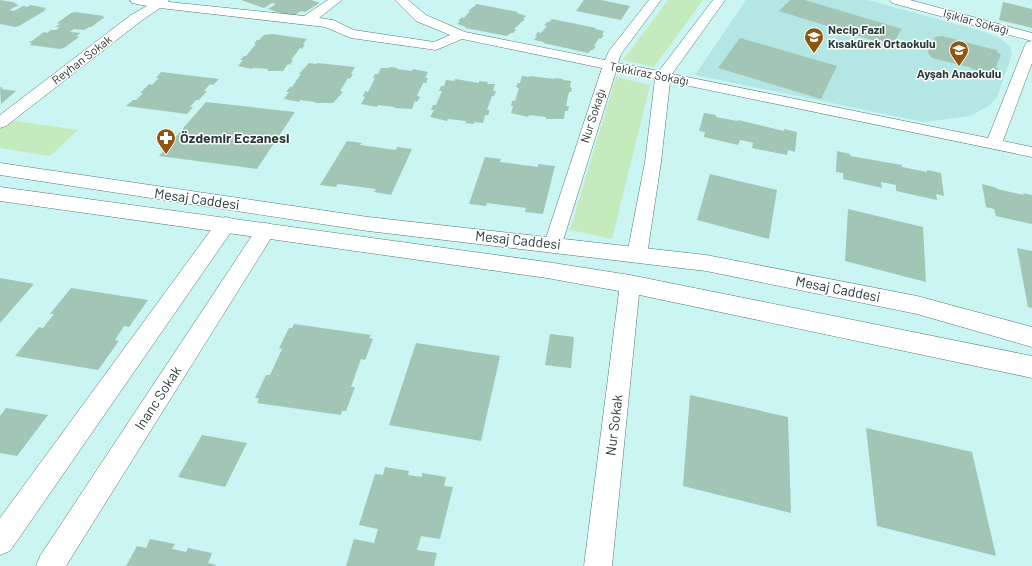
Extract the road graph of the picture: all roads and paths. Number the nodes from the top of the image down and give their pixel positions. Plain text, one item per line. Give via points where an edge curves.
1 (136, 0) edge
2 (206, 0) edge
3 (336, 0) edge
4 (401, 0) edge
5 (655, 0) edge
6 (719, 0) edge
7 (896, 0) edge
8 (161, 2) edge
9 (192, 7) junction
10 (306, 21) junction
11 (461, 35) junction
12 (1032, 37) edge
13 (1032, 45) edge
14 (609, 66) junction
15 (663, 76) junction
16 (0, 123) edge
17 (994, 143) junction
18 (1032, 152) edge
19 (0, 169) edge
20 (0, 194) edge
21 (226, 224) junction
22 (266, 230) junction
23 (553, 244) junction
24 (637, 255) junction
25 (630, 284) junction
26 (1032, 337) edge
27 (1032, 367) edge
28 (0, 541) edge
29 (50, 566) edge
30 (598, 566) edge

1 - 8 street
2 - 9 street
3 - 10 street
4 - 11 street, Tekkiraz Sokağı via 421,18
5 - 14 street, Nur Sokağı via 614,54
6 - 15 street
7 - 12 street, Işıklar Sokağı via 956,11
8 - 9 street
8 - 16 street, Reyhan Sokak via 136,18
9 - 10 street
10 - 11 street via 328,23 351,34 436,46
11 - 14 street, Tekkiraz Sokağı
13 - 17 street
14 - 15 street, Tekkiraz Sokağı
14 - 23 street, Nur Sokağı
15 - 17 street, Tekkiraz Sokağı
15 - 24 street via 653,162
17 - 18 street, Tekkiraz Sokağı
19 - 23 street, Mesaj Caddesi via 368,224
20 - 21 street, Mesaj Caddesi
21 - 22 street, Mesaj Caddesi
21 - 28 street
22 - 25 street, Mesaj Caddesi
22 - 29 street, Inanc Sokak
23 - 24 street, Mesaj Caddesi
24 - 26 street, Mesaj Caddesi via 706,262 917,305
25 - 27 street, Mesaj Caddesi
25 - 30 street, Nur Sokak

